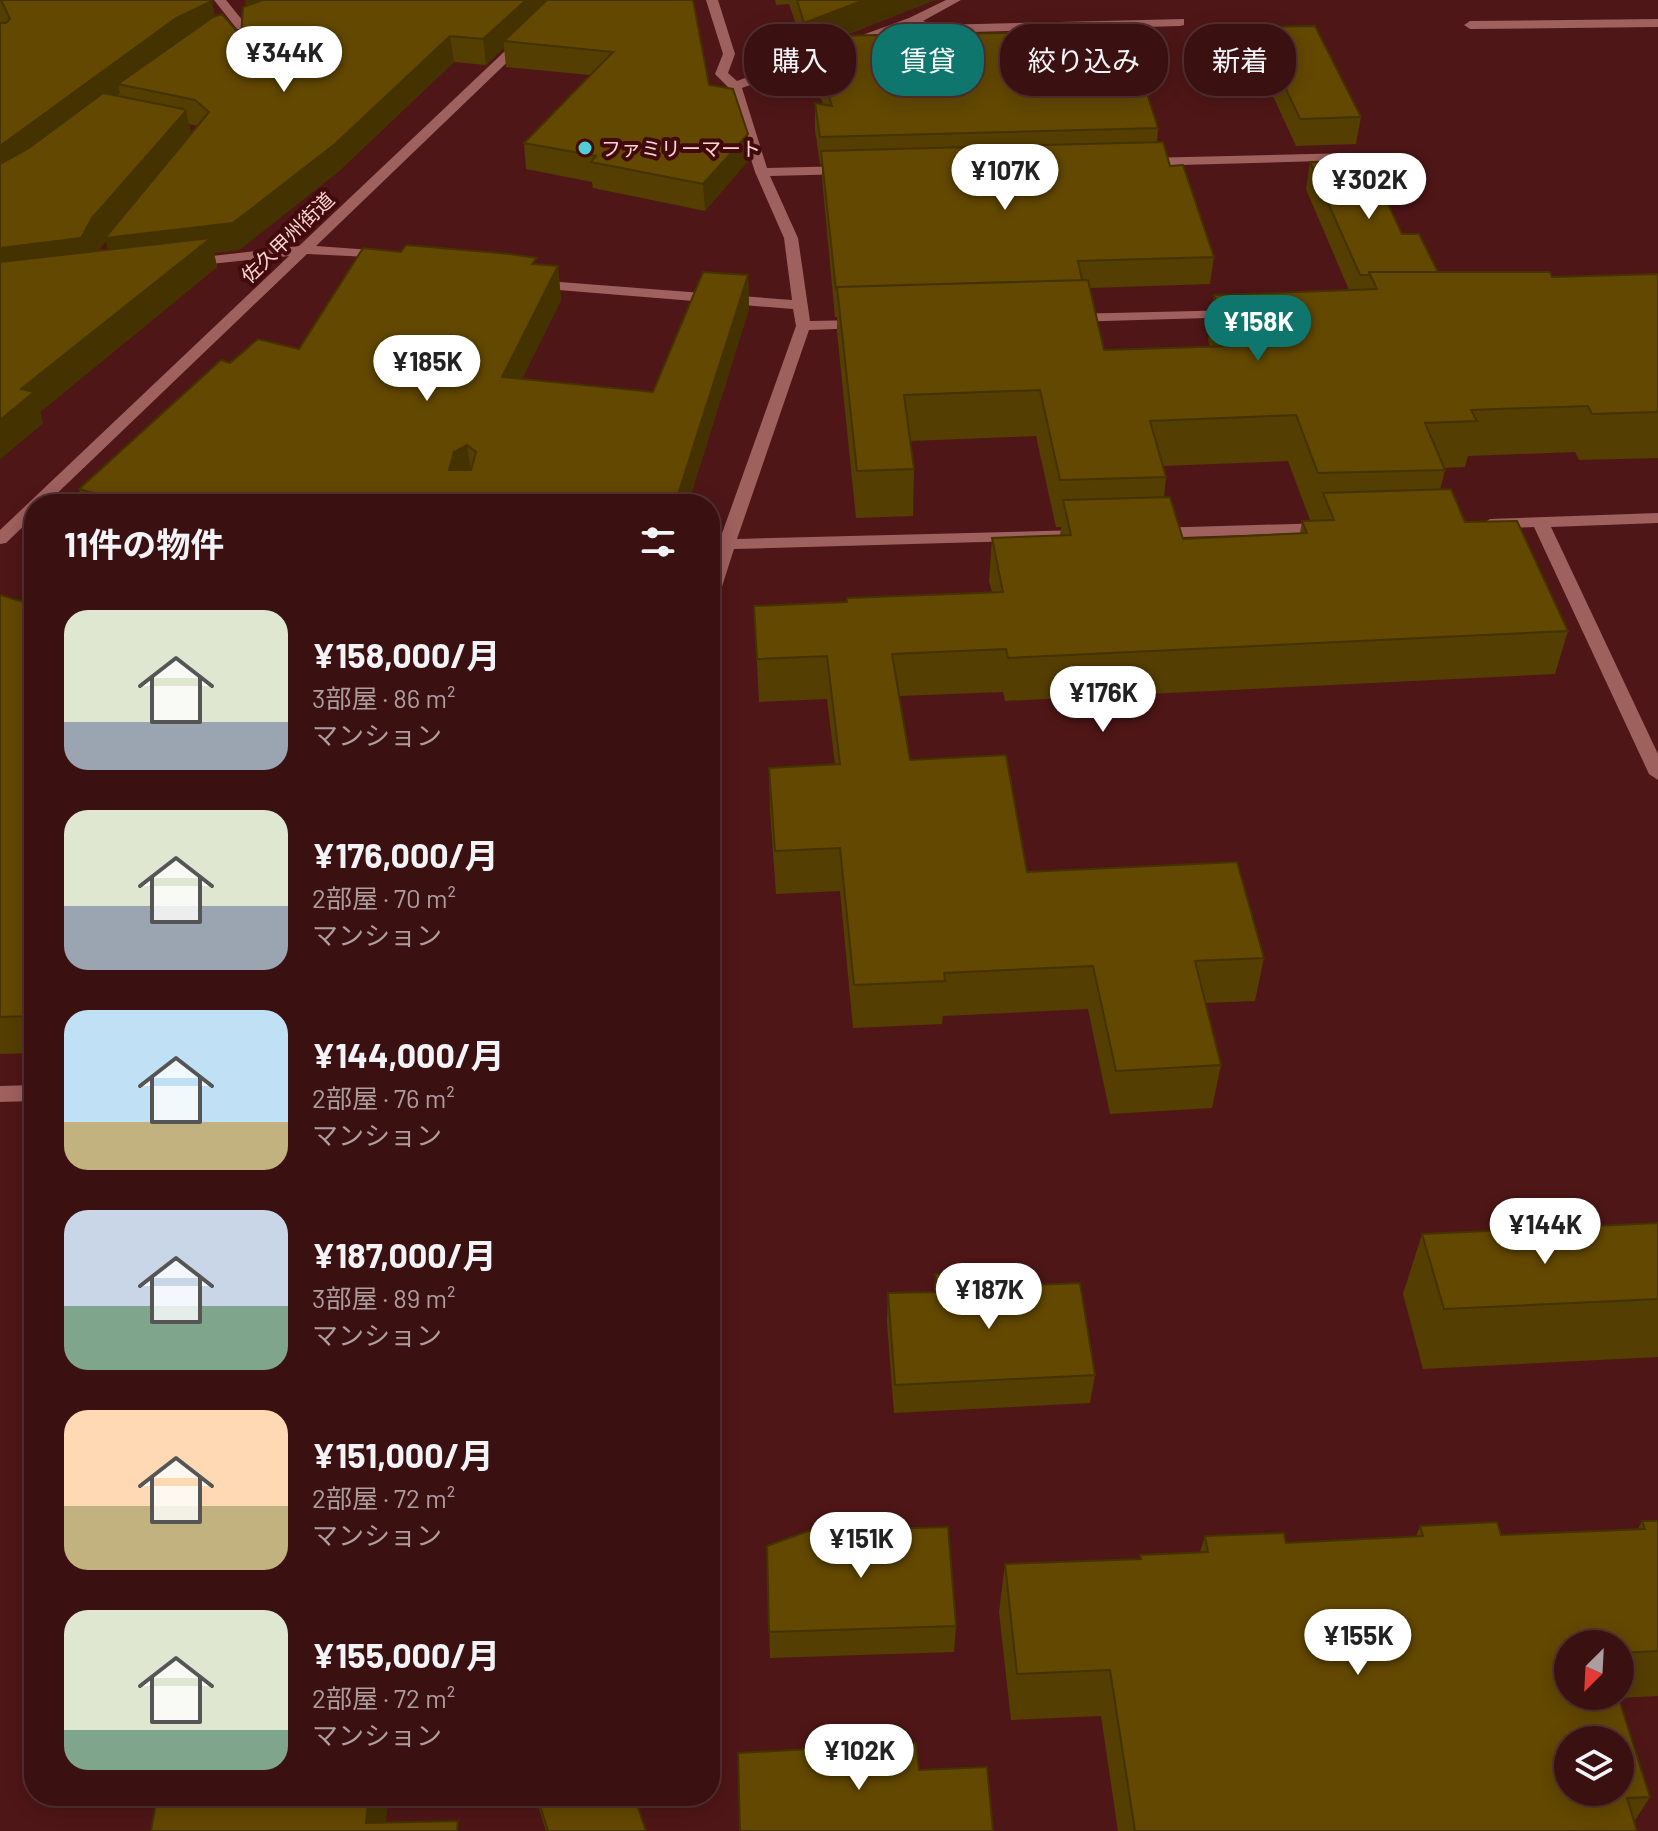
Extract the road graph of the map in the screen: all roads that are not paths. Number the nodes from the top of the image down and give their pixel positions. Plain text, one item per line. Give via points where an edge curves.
1 (220, 0) edge
2 (566, 0) edge
3 (712, 0) edge
4 (955, 0) edge
5 (913, 21) junction
6 (1180, 22) dead end
7 (1658, 23) edge
8 (1470, 25) dead end
9 (227, 32) edge
10 (735, 86) junction
11 (1352, 157) dead end
12 (1128, 163) edge
13 (857, 169) edge
14 (762, 172) junction
15 (305, 250) junction
16 (406, 257) edge
17 (175, 264) edge
18 (514, 281) edge
19 (802, 305) junction
20 (1256, 313) edge
21 (1053, 319) edge
22 (881, 323) edge
23 (803, 326) junction
24 (48, 494) edge
25 (24, 516) edge
26 (1658, 518) edge
27 (1540, 522) junction
28 (1477, 524) edge
29 (1349, 527) edge
30 (1142, 533) edge
31 (1094, 534) edge
32 (0, 539) edge
33 (720, 541) edge
34 (720, 544) edge
35 (1658, 774) edge
36 (24, 1093) edge
37 (0, 1094) edge

1 - 9 street via 247,24
2 - 15 street, 佐久甲州街道
3 - 10 street via 729,54 721,74
4 - 5 street
5 - 6 street via 936,29
5 - 10 street
7 - 8 street
10 - 14 street
11 - 12 street
13 - 14 street
14 - 19 street via 791,238
15 - 16 street
15 - 17 street
15 - 24 street, 佐久甲州街道
18 - 19 street
19 - 23 street
20 - 21 street
22 - 23 street
23 - 33 street
25 - 32 street, 佐久甲州街道
26 - 27 street
27 - 28 street
27 - 35 street
29 - 30 street
31 - 34 street
36 - 37 street

